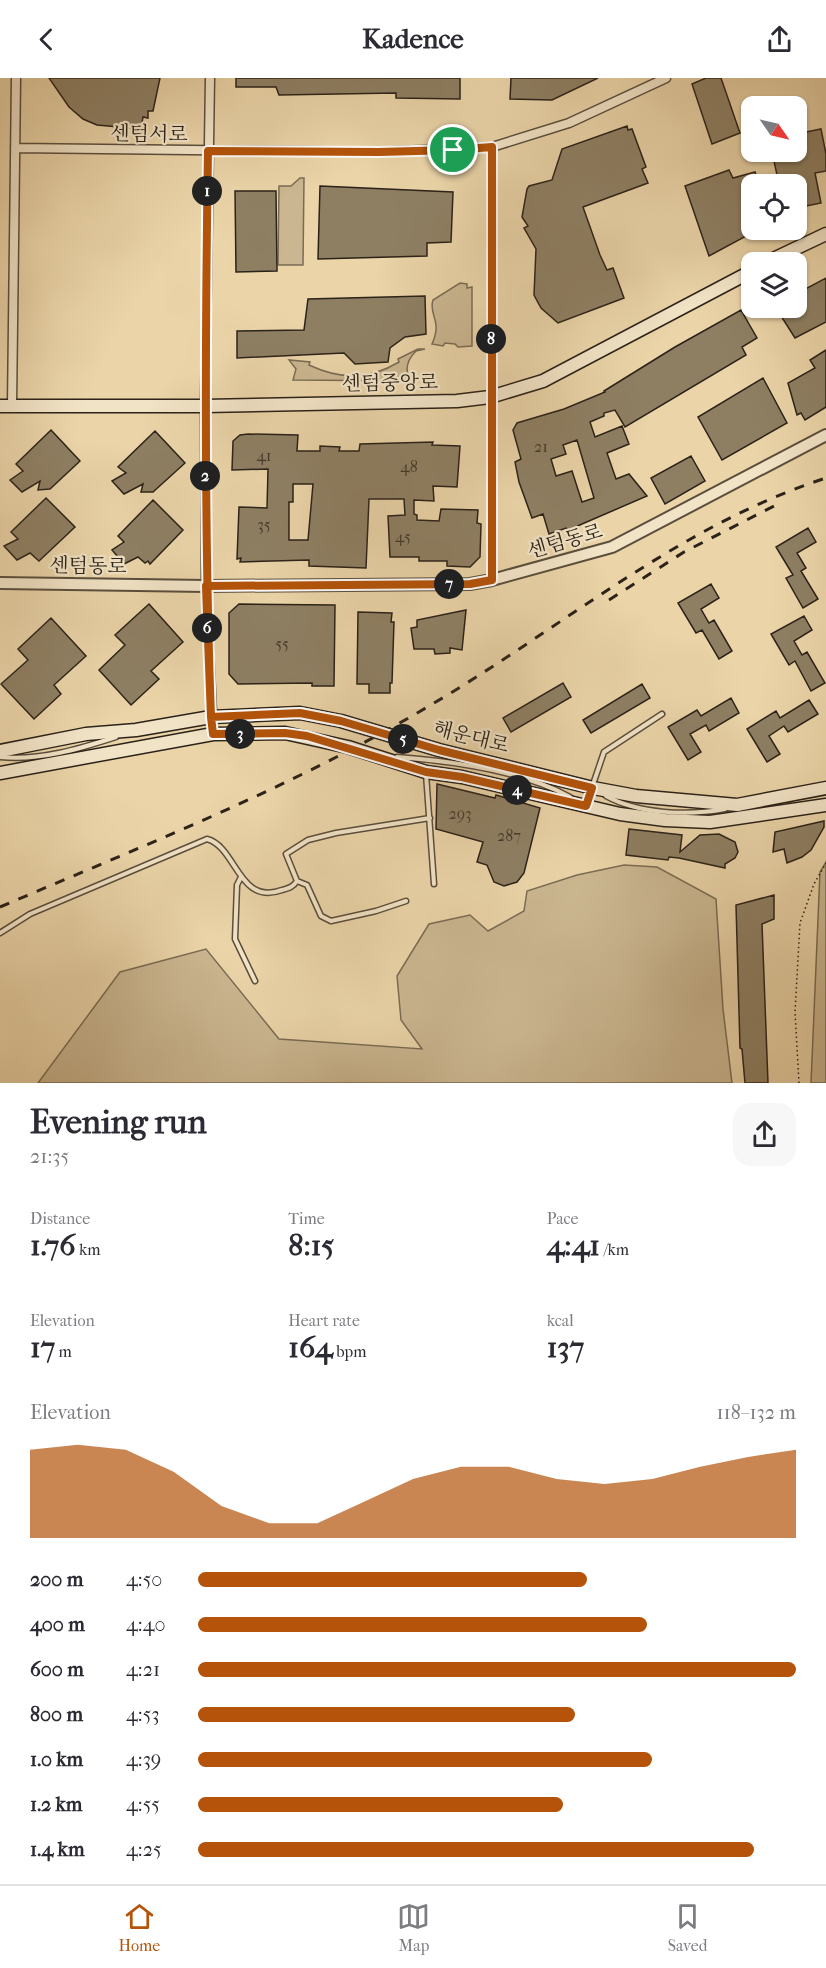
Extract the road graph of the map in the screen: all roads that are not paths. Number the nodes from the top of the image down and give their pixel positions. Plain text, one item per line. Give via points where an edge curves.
1 (16, 78) edge
2 (210, 78) edge
3 (666, 78) edge
4 (492, 147) junction
5 (15, 148) junction
6 (208, 151) junction
7 (826, 234) edge
8 (788, 252) edge
9 (741, 277) edge
10 (490, 397) junction
11 (6, 406) edge
12 (205, 406) junction
13 (826, 435) edge
14 (492, 580) junction
15 (0, 583) edge
16 (206, 586) junction
17 (662, 714) dead end
18 (211, 717) junction
19 (136, 730) junction
20 (213, 734) junction
21 (0, 751) edge
22 (373, 755) junction
23 (0, 758) edge
24 (426, 772) junction
25 (0, 773) edge
26 (592, 788) junction
27 (826, 788) edge
28 (826, 805) edge
29 (586, 806) junction
30 (430, 818) junction
31 (241, 877) junction
32 (297, 881) junction
33 (434, 885) dead end
34 (406, 901) dead end
35 (0, 933) edge
36 (255, 981) dead end

1 - 5 street
2 - 6 street
3 - 4 street, 센텀서로 via 569,123
4 - 6 street, 센텀서로 via 379,152
4 - 10 street
5 - 6 street, 센텀서로
5 - 11 street
6 - 12 street
7 - 8 main road
9 - 10 main road, 센텀중앙로 via 543,381
10 - 12 main road, 센텀중앙로
10 - 14 street
11 - 12 main road, 센텀중앙로
12 - 16 street
13 - 14 street, 센텀동로 via 612,547
14 - 16 street, 센텀동로 via 470,584
15 - 16 street, 센텀동로
16 - 18 street
17 - 26 lane via 604,752
18 - 19 main road, 해운대로
18 - 20 street
18 - 26 main road, 해운대로 via 300,713
19 - 21 main road, 해운대로 via 86,734
19 - 23 lane via 42,756
20 - 22 main road, 해운대로 via 285,733
20 - 25 main road, 해운대로
22 - 24 main road, 해운대로
22 - 29 lane via 438,760 485,770 553,788
24 - 29 main road, 해운대로
24 - 30 lane
26 - 27 main road, 해운대로 via 676,801 737,805
26 - 29 lane
28 - 29 main road, 해운대로 via 710,822 631,816
30 - 32 lane via 308,840 286,854
30 - 33 lane
31 - 32 lane via 266,893
31 - 35 lane via 218,844 207,839 30,914
31 - 36 lane via 237,885 235,939
32 - 34 lane via 307,885 321,916 331,921

